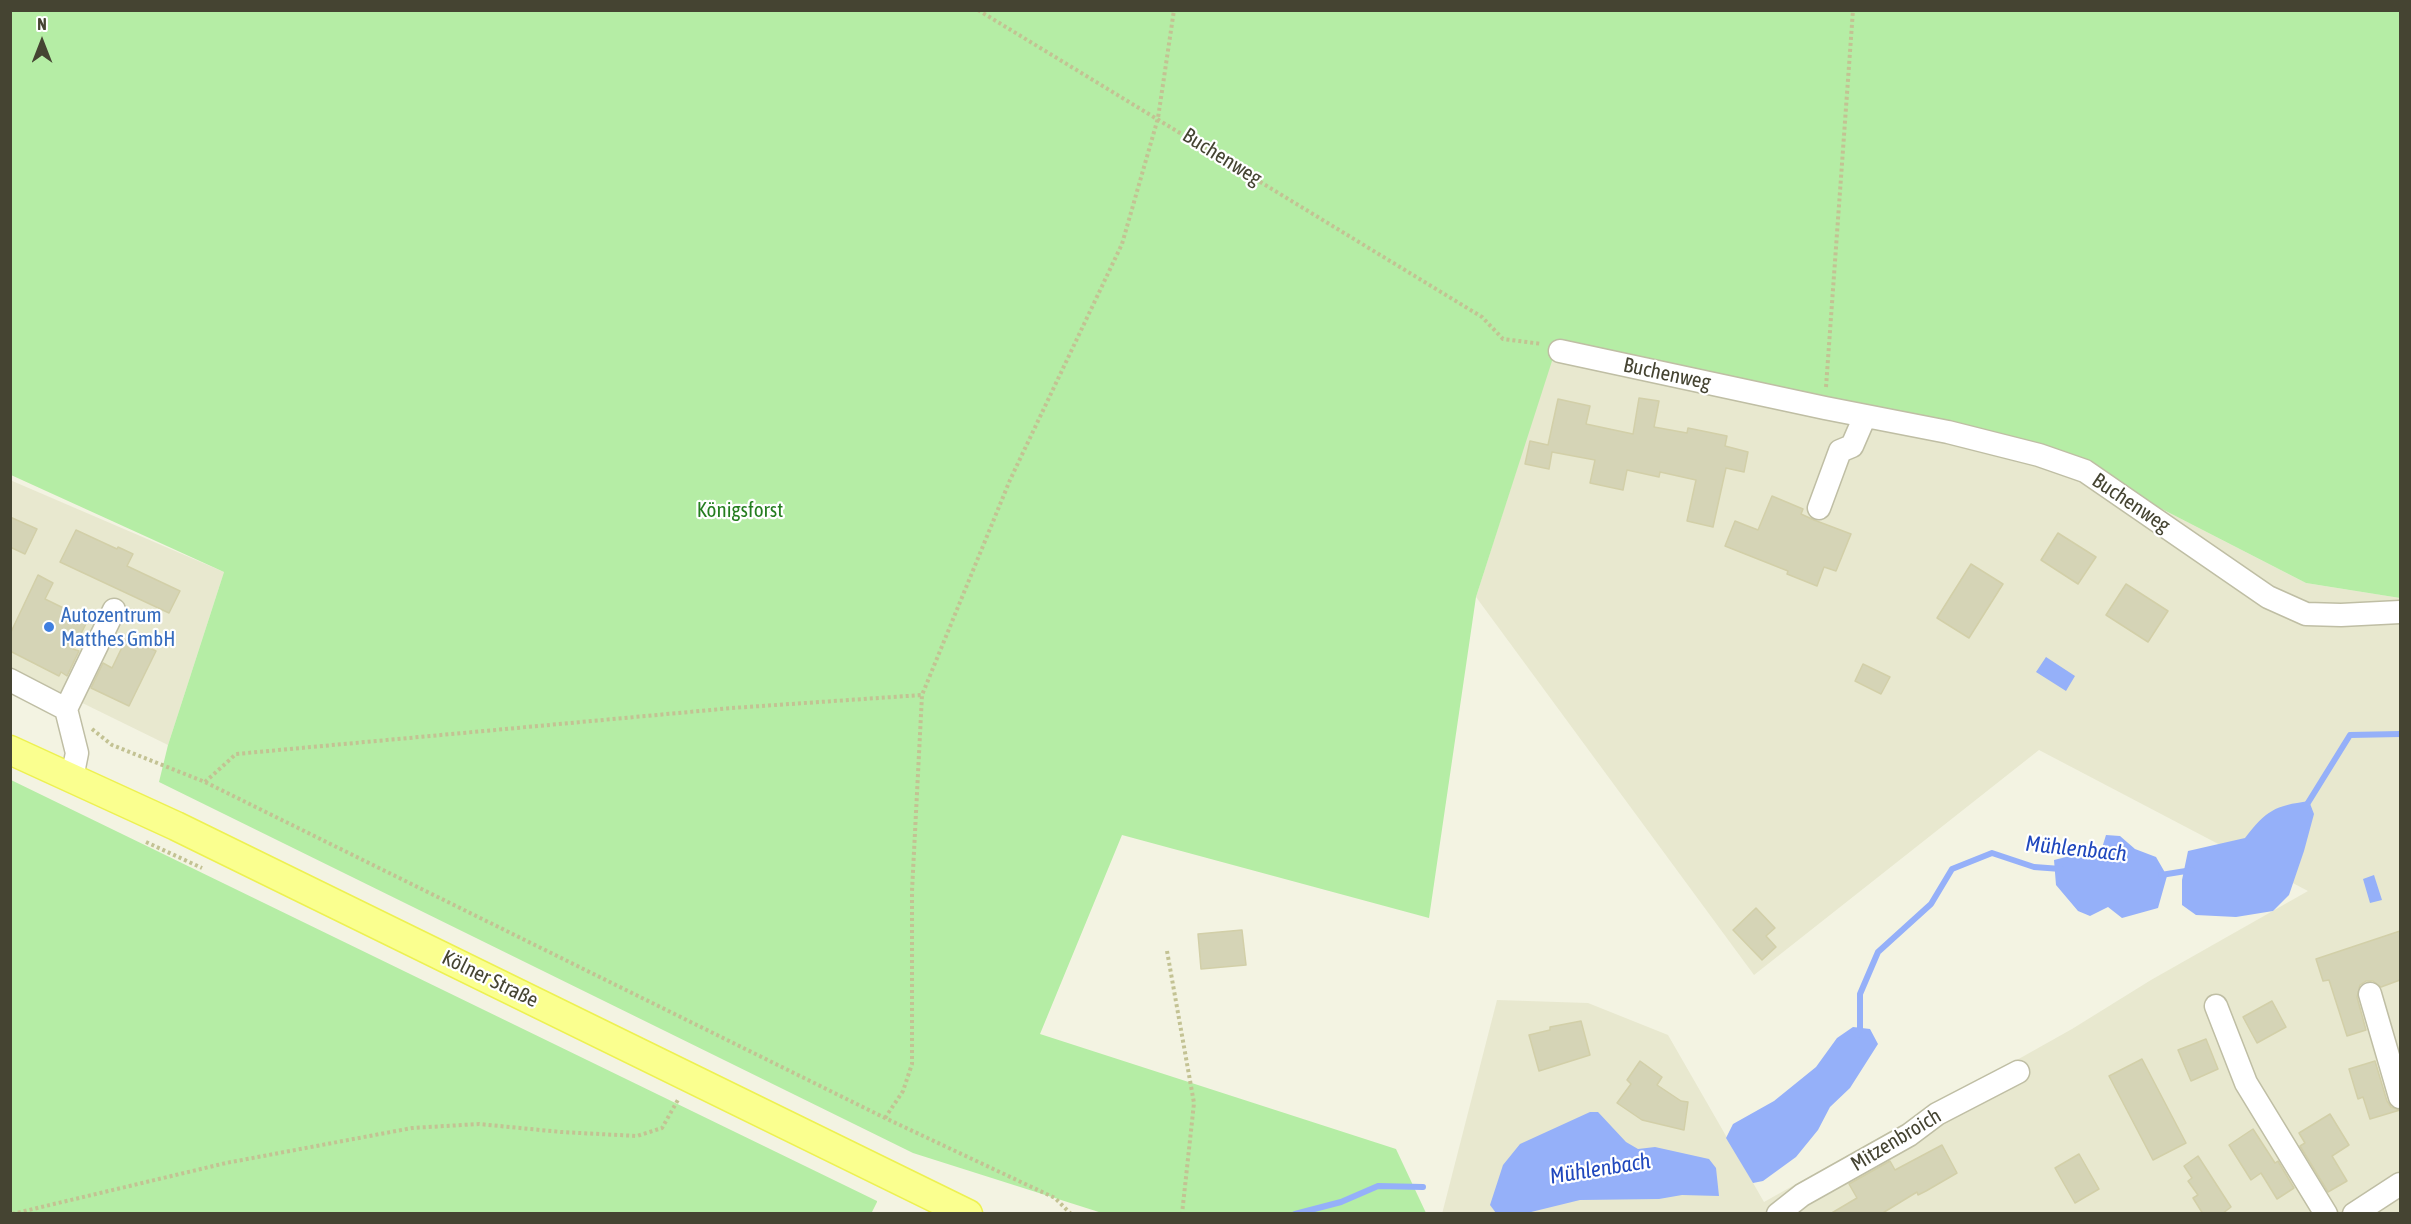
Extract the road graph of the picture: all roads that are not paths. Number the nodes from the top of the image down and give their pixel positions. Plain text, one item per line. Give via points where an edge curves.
1 (1560, 351) road end
2 (1865, 416) junction
3 (1818, 508) dead end
4 (114, 610) dead end
5 (2400, 612) edge
6 (10, 680) edge
7 (66, 709) junction
8 (10, 750) edge
9 (72, 778) junction
10 (2370, 994) dead end
11 (2216, 1006) dead end
12 (2018, 1072) dead end
13 (2400, 1097) edge
14 (2398, 1192) edge
15 (968, 1214) edge
16 (1778, 1214) edge
17 (2326, 1214) edge
18 (2354, 1214) edge

1 - 2 street, Buchenweg
2 - 3 street via 1852,446 1840,451
2 - 5 street, Buchenweg via 2028,452 2085,471 2268,597 2306,614
4 - 7 street
6 - 7 street
7 - 9 street via 77,753
8 - 9 main road, Kölner Straße
9 - 15 main road, Kölner Straße
10 - 13 street
11 - 17 street via 2246,1083
12 - 16 street, Mitzenbroich via 1937,1114 1909,1135 1802,1195
14 - 18 street

